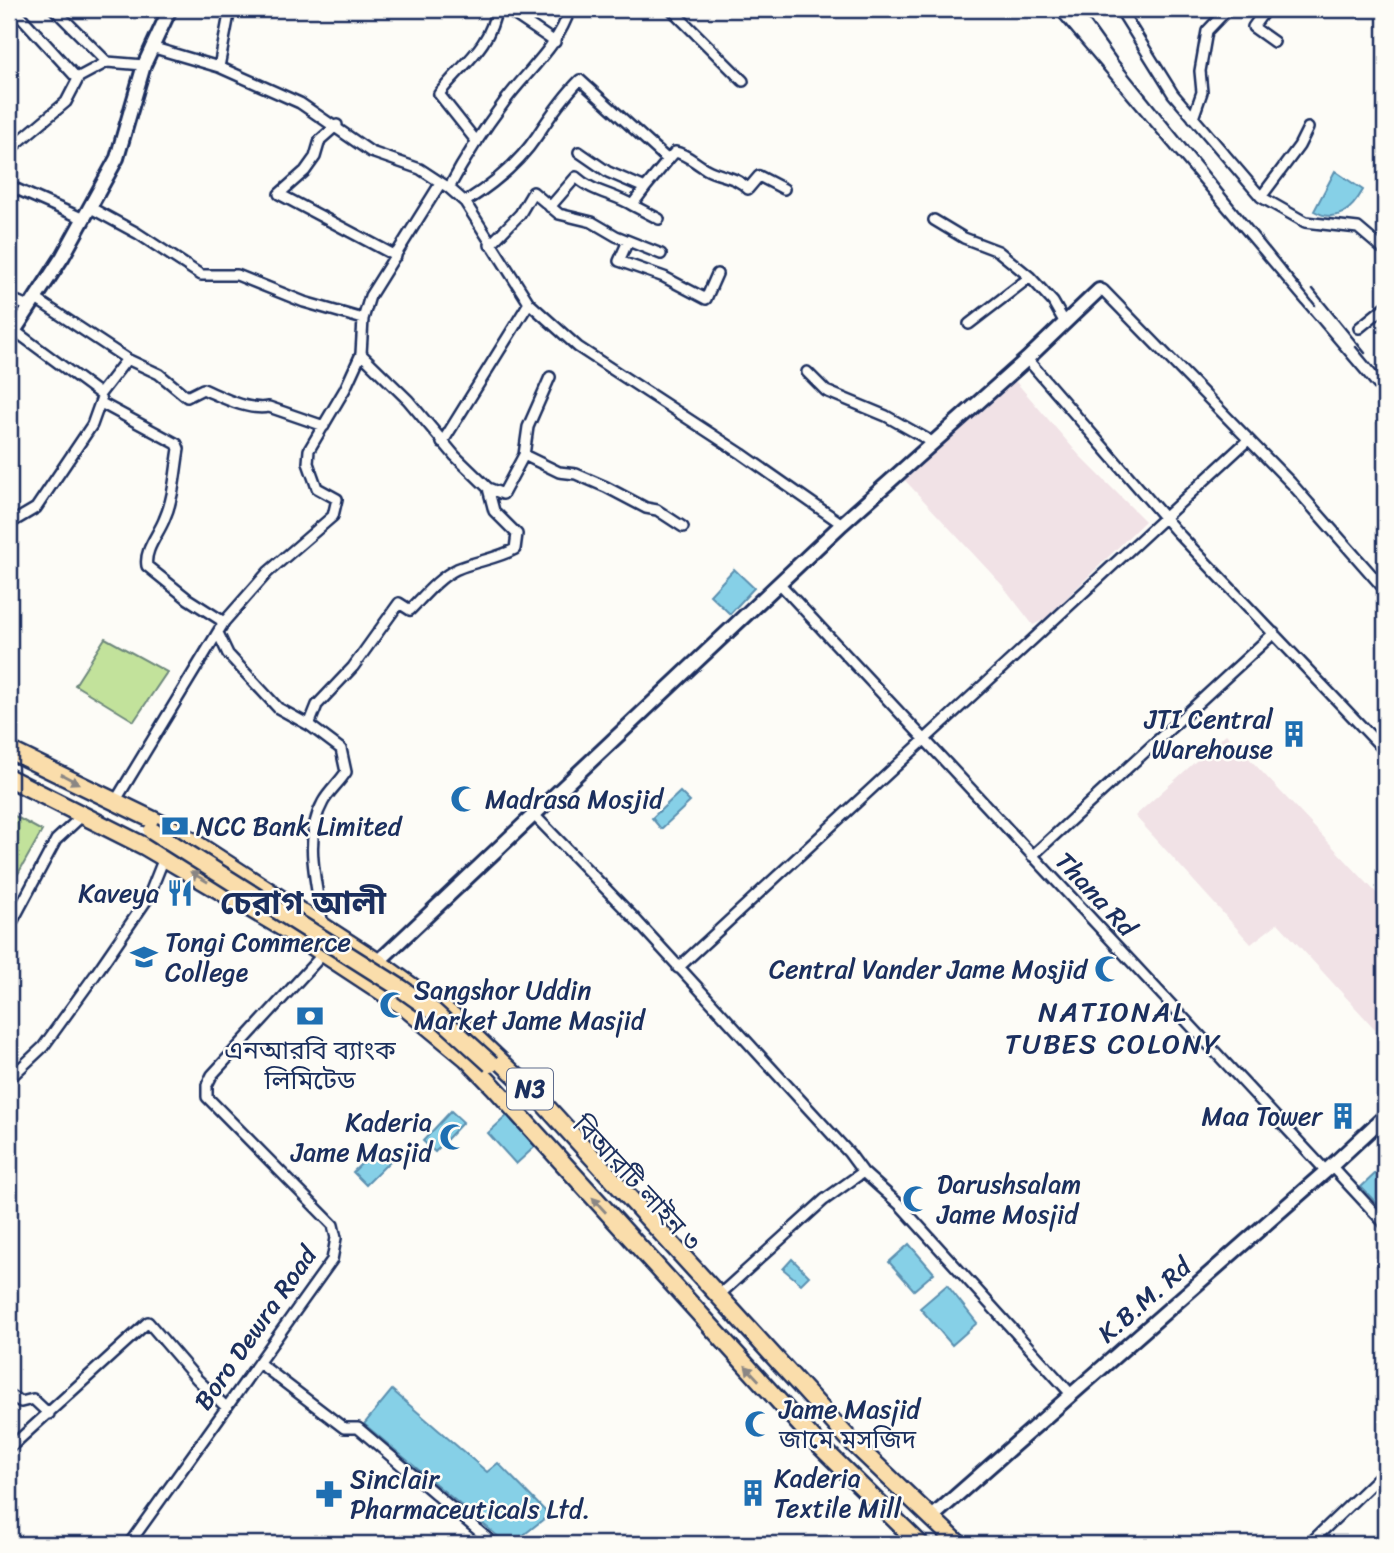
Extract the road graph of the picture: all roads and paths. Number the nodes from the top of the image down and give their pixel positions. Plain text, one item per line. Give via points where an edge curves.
1 (14, 9) edge
2 (54, 9) edge
3 (170, 9) edge
4 (230, 9) edge
5 (496, 9) edge
6 (506, 9) edge
7 (570, 9) edge
8 (671, 9) edge
9 (1121, 9) edge
10 (1228, 9) edge
11 (1266, 9) edge
12 (555, 41) junction
13 (1274, 42) dead end
14 (151, 47) junction
15 (107, 62) junction
16 (144, 65) junction
17 (219, 67) junction
18 (79, 77) junction
19 (743, 81) dead end
20 (1193, 118) junction
21 (337, 125) junction
22 (1308, 128) dead end
23 (477, 142) junction
24 (9, 150) edge
25 (579, 152) dead end
26 (668, 160) junction
27 (445, 186) junction
28 (14, 188) dead end
29 (645, 188) junction
30 (784, 188) dead end
31 (1261, 197) junction
32 (465, 202) junction
33 (632, 205) junction
34 (550, 207) junction
35 (88, 214) junction
36 (659, 219) dead end
37 (934, 220) dead end
38 (628, 241) junction
39 (490, 245) junction
40 (1385, 251) edge
41 (661, 254) dead end
42 (396, 256) junction
43 (717, 274) dead end
44 (1030, 277) junction
45 (1099, 290) joint
46 (9, 298) edge
47 (33, 303) junction
48 (528, 303) junction
49 (1385, 307) edge
50 (363, 319) junction
51 (1065, 323) junction
52 (969, 324) dead end
53 (1359, 328) dead end
54 (12, 335) edge
55 (360, 354) junction
56 (127, 359) junction
57 (1027, 359) junction
58 (807, 372) dead end
59 (550, 377) dead end
60 (101, 398) junction
61 (324, 426) junction
62 (1247, 441) junction
63 (442, 443) junction
64 (934, 443) junction
65 (524, 455) junction
66 (488, 488) junction
67 (1164, 517) junction
68 (9, 524) edge
69 (842, 524) junction
70 (683, 527) dead end
71 (780, 584) junction
72 (1385, 590) edge
73 (223, 622) junction
74 (218, 632) junction
75 (1274, 633) junction
76 (309, 725) junction
77 (924, 740) junction
78 (9, 750) edge
79 (1385, 751) edge
80 (9, 778) edge
81 (116, 800) junction
82 (85, 814) junction
83 (534, 815) junction
84 (152, 831) dead end
85 (1032, 856) junction
86 (164, 858) junction
87 (323, 927) junction
88 (9, 928) edge
89 (323, 954) junction
90 (379, 962) junction
91 (678, 968) junction
92 (9, 1079) edge
93 (1385, 1116) edge
94 (1326, 1171) junction
95 (863, 1172) junction
96 (1385, 1224) edge
97 (718, 1296) junction
98 (259, 1363) junction
99 (9, 1394) edge
100 (1071, 1394) junction
101 (225, 1406) junction
102 (49, 1414) junction
103 (14, 1444) dead end
104 (1385, 1471) edge
105 (931, 1518) junction
106 (129, 1544) edge
107 (494, 1544) edge
108 (920, 1544) edge
109 (943, 1544) edge
110 (959, 1544) edge
111 (1309, 1544) edge

1 - 18 street
2 - 15 street
3 - 14 street
4 - 17 street
5 - 23 street via 492,28 470,62 439,94
6 - 12 street
7 - 12 street
8 - 19 street
9 - 20 street via 1154,66
10 - 20 street via 1207,31 1200,71 1202,92
11 - 13 street via 1253,27
12 - 23 street
14 - 16 street
14 - 17 street
15 - 16 street
15 - 18 street
16 - 35 street via 117,158
17 - 21 street
18 - 24 street via 66,102
20 - 31 street
21 - 27 street via 371,152 420,169
21 - 42 street via 320,140 304,171 279,194
22 - 31 street
23 - 27 street
25 - 29 street via 608,172
26 - 29 street
26 - 30 street via 675,152 683,153 708,171 733,178 748,189 759,176
26 - 32 street via 580,80 522,154 491,185
27 - 32 street
27 - 42 street
28 - 35 street
29 - 33 street
31 - 40 street via 1305,222 1364,230
32 - 39 street
33 - 34 street via 576,177
33 - 36 street
34 - 38 street
34 - 39 street via 532,192 520,214
35 - 47 street
35 - 50 street via 137,233 201,275 237,275
37 - 44 street via 998,251
38 - 41 street
38 - 43 street via 619,261 706,299
39 - 48 street
42 - 50 street via 379,277
44 - 51 street
44 - 52 street
45 - 51 street
45 - 62 street
46 - 47 street
47 - 54 street
47 - 56 street
48 - 63 street
48 - 69 street via 578,347
49 - 53 street
50 - 55 street
51 - 57 street
54 - 60 street
55 - 61 street
55 - 63 street via 408,400
56 - 60 street
56 - 61 street via 159,374 187,397 203,388
57 - 64 street
57 - 67 street
58 - 64 street via 826,391 886,416
59 - 65 street via 528,428
60 - 68 street via 92,425 36,508
60 - 73 street via 177,444 172,495 145,558 147,566
61 - 73 street via 309,450 308,463 317,488 337,499 333,516 268,572
62 - 67 street
62 - 72 street via 1291,483
63 - 66 street
64 - 69 street
65 - 66 street via 503,494
65 - 70 street via 657,510
66 - 76 street via 494,511 517,534 515,549 457,570 410,610 399,603 353,667 317,705
67 - 75 street
67 - 77 street
69 - 71 street
71 - 77 street, Thana Rd
71 - 83 street
73 - 74 street
74 - 76 street via 228,654 278,708
74 - 81 street
75 - 79 street
75 - 85 street
76 - 87 street via 341,749 346,772 323,802 315,827 313,857
77 - 85 street, Thana Rd
77 - 91 street
78 -> 81 highway, N3
80 - 82 highway, N3
81 - 87 highway, N3 via 178,832
82 - 86 highway, N3
82 - 88 street via 56,840
83 - 90 street
83 - 91 street
84 - 109 highway, বিআরটি লাইন ৩, bridge via 402,989 465,1038 650,1232 752,1347
85 - 94 street, Thana Rd
89 -> 86 highway, N3
86 - 92 street via 148,898 95,975 43,1047
87 - 90 highway, N3
89 - 98 street, Boro Dewra Road via 207,1085 207,1097 333,1225 336,1238 332,1260
108 -> 89 highway, N3 via 814,1440 466,1058 402,1005
90 - 97 highway, N3 via 453,1016 533,1092
91 - 95 street
93 - 94 street, K.B.M. Rd
94 - 96 street, Thana Rd via 1335,1170
94 - 100 street, K.B.M. Rd
95 - 97 street via 824,1200
95 - 100 street via 901,1206
97 - 105 highway, N3 via 850,1440
98 - 101 street, Boro Dewra Road
98 - 107 street via 344,1428 358,1428
99 - 102 street via 21,1402 33,1399
100 - 105 street, K.B.M. Rd
101 - 102 street via 149,1322
101 - 106 street, Boro Dewra Road
102 - 103 street
104 - 111 street
105 - 110 highway, N3

